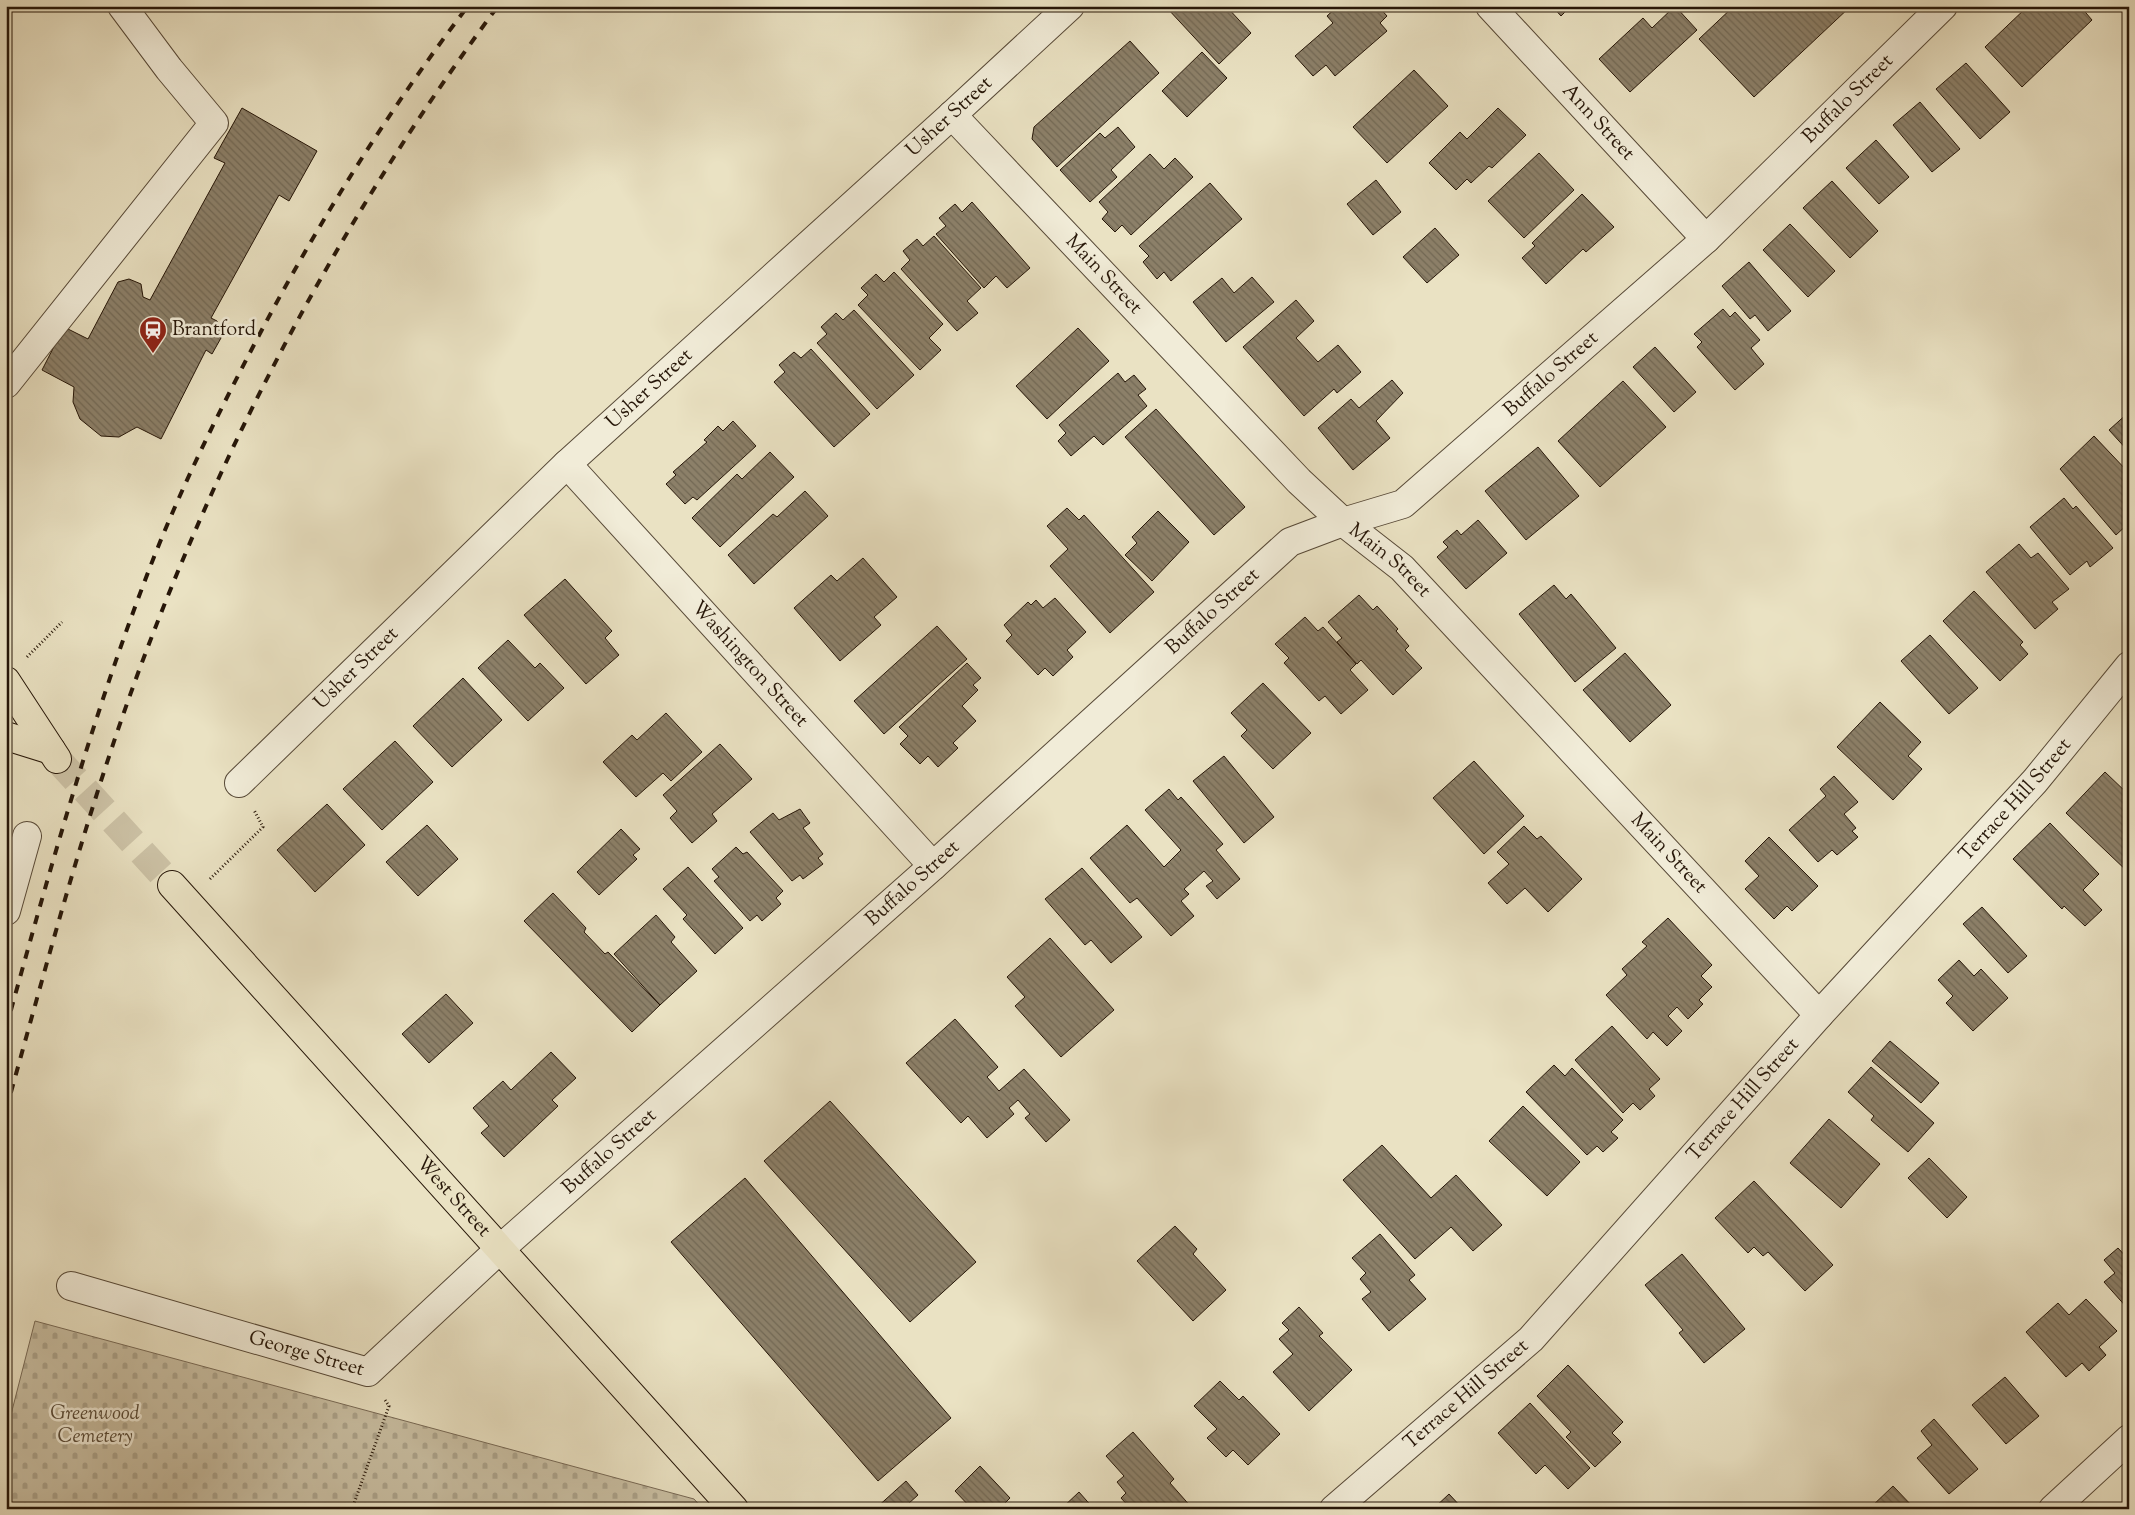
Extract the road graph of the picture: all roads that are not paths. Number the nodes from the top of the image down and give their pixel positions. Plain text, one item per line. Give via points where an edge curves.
1 (122, 6) edge
2 (1070, 6) edge
3 (1490, 6) edge
4 (1943, 6) edge
5 (952, 116) junction
6 (1706, 239) junction
7 (6, 384) edge
8 (567, 464) junction
9 (1343, 522) junction
10 (2129, 666) edge
11 (6, 680) edge
12 (6, 736) edge
13 (239, 783) dead end
14 (27, 836) dead end
15 (933, 866) junction
16 (172, 885) tunnel mouth
17 (6, 911) edge
18 (1819, 1015) junction
19 (500, 1249) junction
20 (71, 1286) dead end
21 (2129, 1439) edge
22 (734, 1509) edge
23 (1334, 1509) edge
24 (2053, 1509) edge

1 - 7 street via 214,123
2 - 5 street, Usher Street
3 - 6 street, Ann Street
4 - 6 street, Buffalo Street
5 - 8 street, Usher Street
5 - 9 street, Main Street via 1299,481
6 - 9 street, Buffalo Street via 1403,504
8 - 13 street, Usher Street
8 - 15 street, Washington Street
9 - 15 street, Buffalo Street via 1290,542
9 - 18 street, Main Street via 1402,568
10 - 18 street, Terrace Hill Street via 2035,782
11 - 12 main road via 54,754
14 - 17 street
15 - 19 street, Buffalo Street
16 - 19 main road, West Street
18 - 23 street, Terrace Hill Street via 1531,1339
19 - 20 street, George Street via 368,1372
19 - 22 main road, West Street
21 - 24 street

